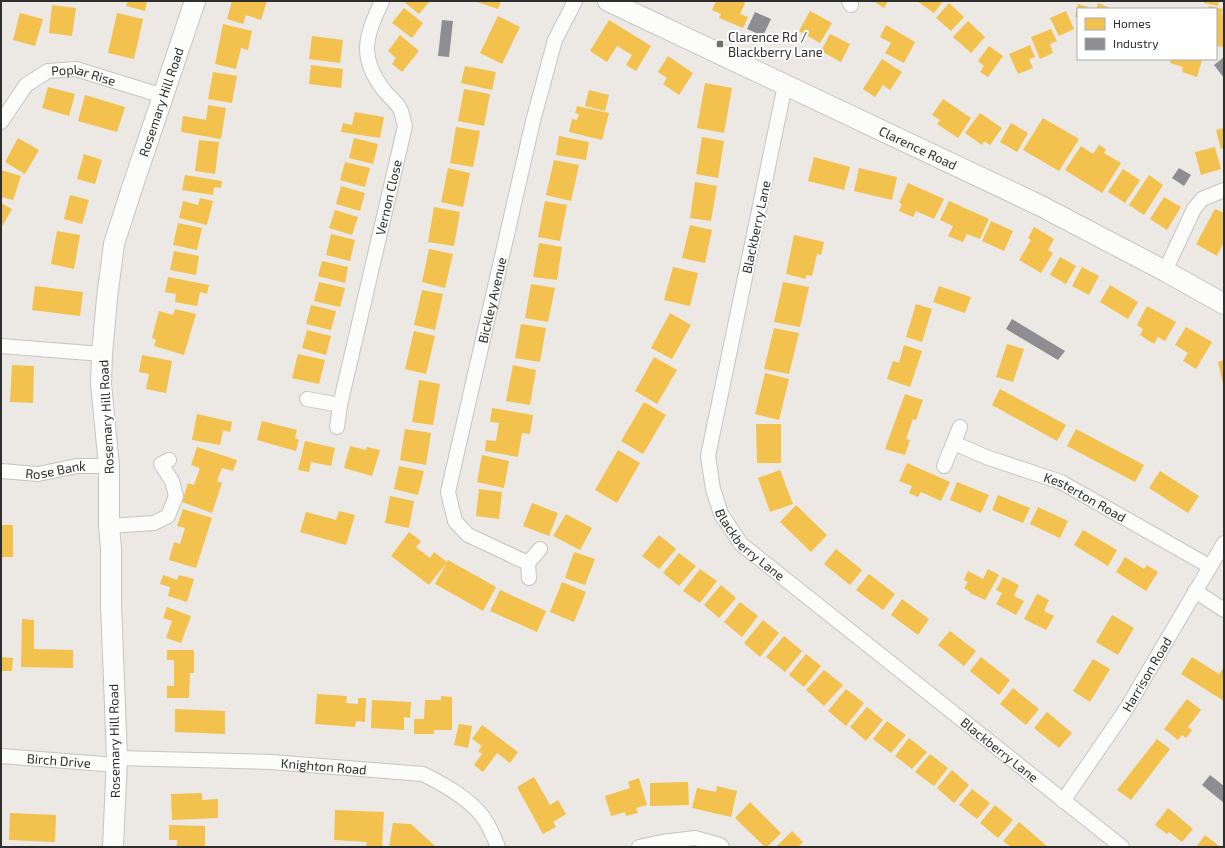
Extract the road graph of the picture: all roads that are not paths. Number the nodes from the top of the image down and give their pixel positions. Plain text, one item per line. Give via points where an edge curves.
1 (195, 1) edge
2 (382, 1) edge
3 (575, 1) edge
4 (608, 1) edge
5 (785, 85) junction
6 (163, 96) junction
7 (1, 122) edge
8 (1224, 190) edge
9 (1165, 272) junction
10 (1224, 304) edge
11 (1, 346) edge
12 (102, 354) junction
13 (307, 399) dead end
14 (340, 405) junction
15 (337, 427) dead end
16 (960, 427) dead end
17 (954, 443) junction
18 (170, 460) dead end
19 (109, 466) junction
20 (944, 466) dead end
21 (1, 471) edge
22 (109, 526) junction
23 (1224, 543) edge
24 (540, 549) dead end
25 (528, 563) junction
26 (1209, 566) junction
27 (529, 578) dead end
28 (1195, 591) junction
29 (1224, 610) edge
30 (1, 756) edge
31 (116, 762) junction
32 (1063, 801) junction
33 (113, 847) edge
34 (498, 847) edge
35 (639, 847) edge
36 (722, 847) edge
37 (1122, 847) edge

1 - 6 main road, Rosemary Hill Road
2 - 14 street, Vernon Close via 371,25 366,48 371,71 400,110 405,126
3 - 25 street, Bickley Avenue via 555,40 533,121 448,492 455,521 468,535
4 - 5 main road, Clarence Road
5 - 9 main road, Clarence Road via 1039,205
5 - 32 street, Blackberry Lane via 708,456 713,489 721,514 741,544
6 - 7 street, Poplar Rise via 76,69 48,71 26,85
6 - 12 main road, Rosemary Hill Road via 114,244
8 - 9 street via 1202,199 1194,209
9 - 10 main road, Clarence Road
11 - 12 street
12 - 19 main road, Rosemary Hill Road via 101,384
13 - 14 street
14 - 15 street, Vernon Close
16 - 17 street
17 - 20 street
17 - 26 street, Kesterton Road via 986,457 1061,482
18 - 22 street via 161,464 172,481 176,496 168,516 154,523
19 - 21 street, Rose Bank via 77,466 38,474
19 - 22 main road, Rosemary Hill Road
22 - 31 main road, Rosemary Hill Road
23 - 26 street, Harrison Road
24 - 25 street
25 - 27 street
26 - 28 street, Harrison Road
28 - 29 street
28 - 32 street, Harrison Road via 1124,711
30 - 31 street, Birch Drive
31 - 33 main road, Rosemary Hill Road
31 - 34 street, Knighton Road via 271,762 423,774 443,784 483,816
32 - 37 street, Blackberry Lane
35 - 36 street via 695,838

